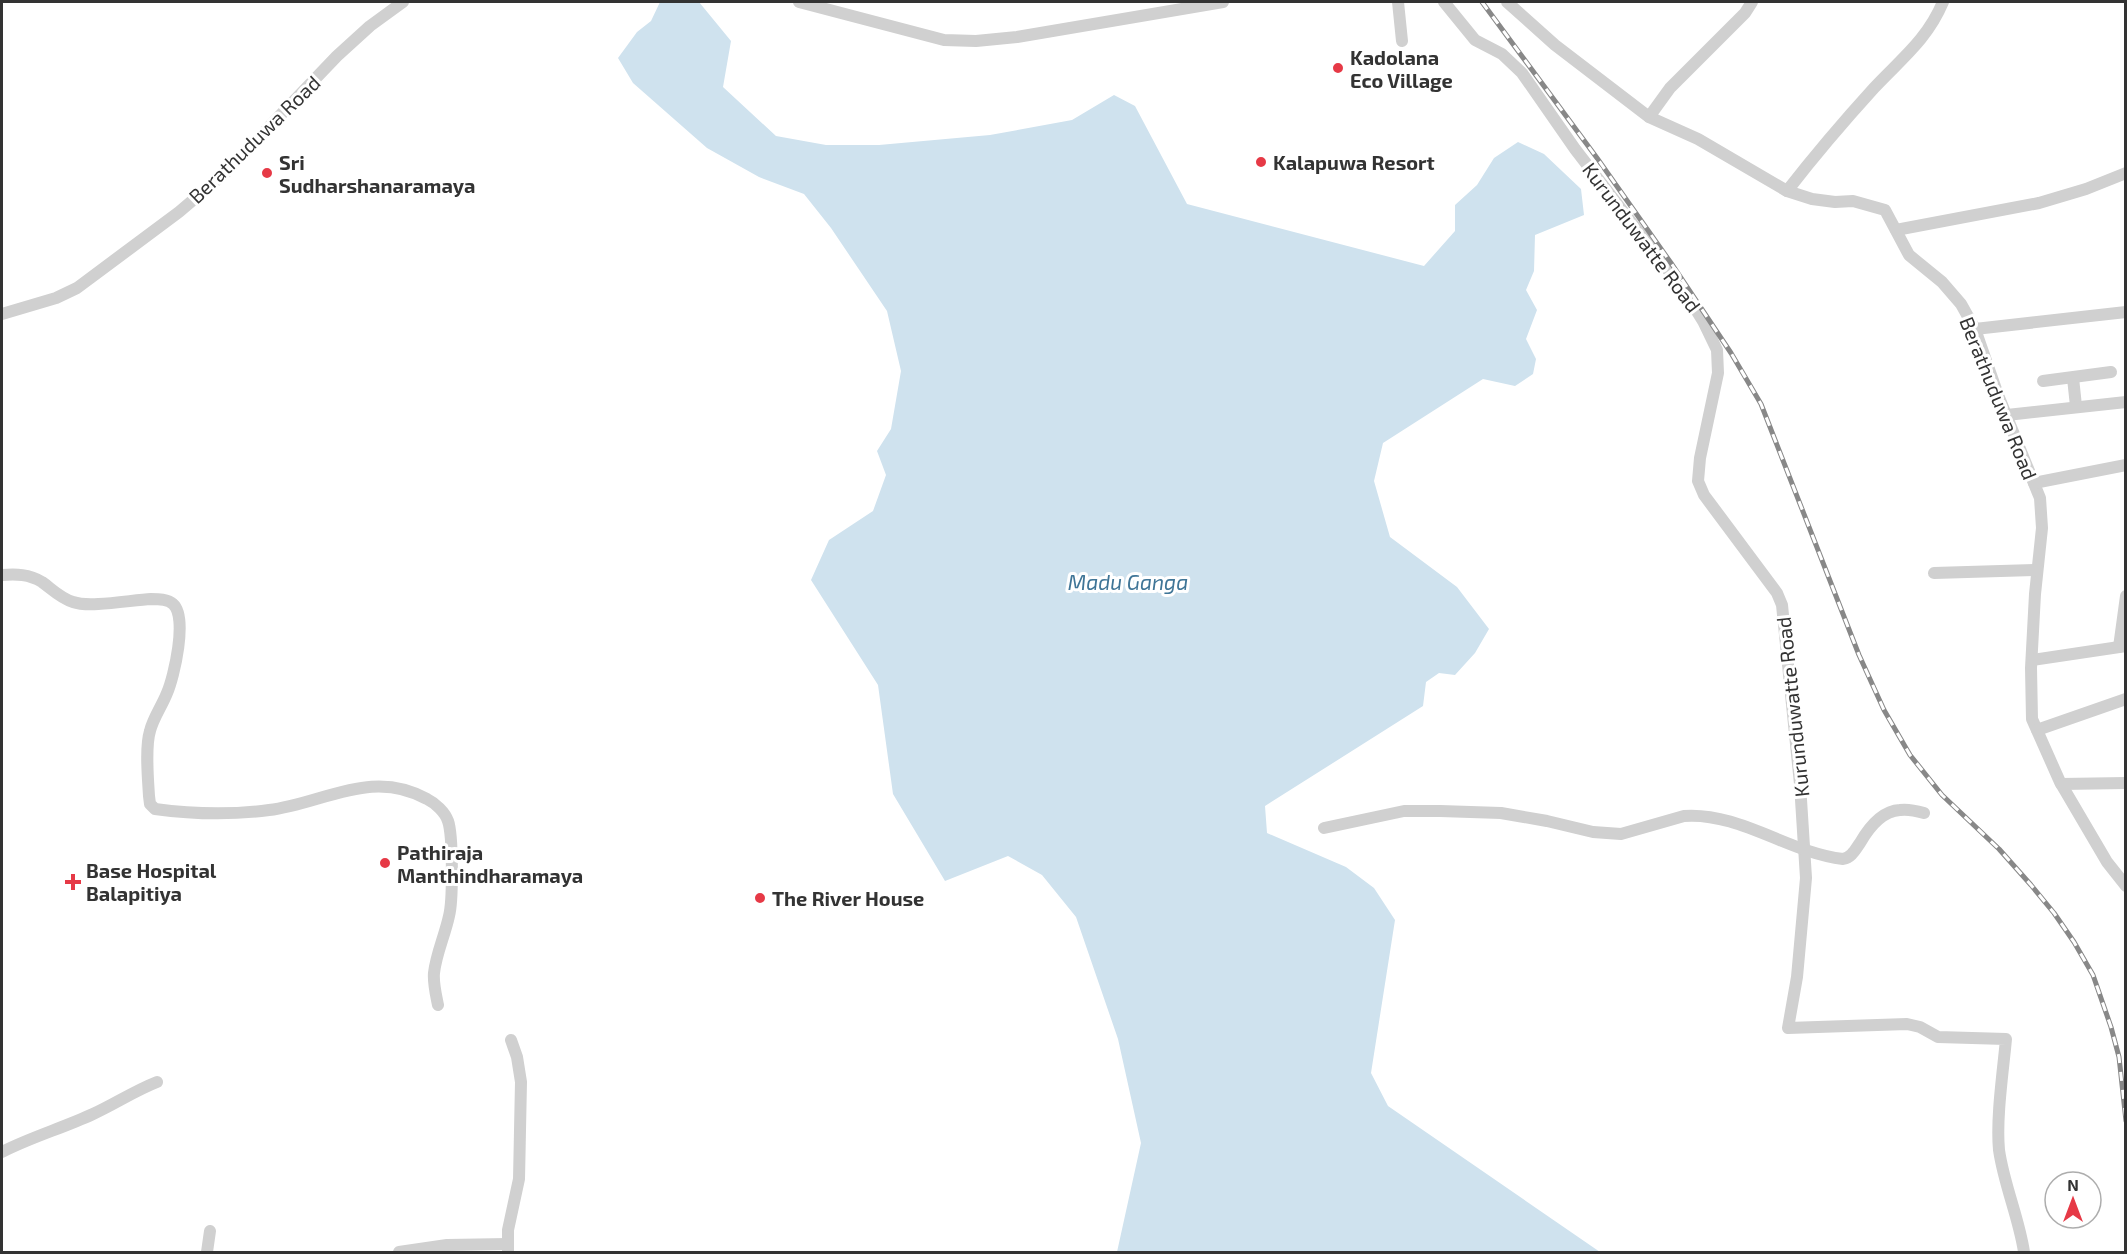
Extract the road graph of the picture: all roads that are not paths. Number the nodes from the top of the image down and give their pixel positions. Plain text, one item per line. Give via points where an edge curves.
1 (404, 2) edge
2 (799, 2) edge
3 (1223, 2) edge
4 (1398, 2) edge
5 (1444, 2) edge
6 (1507, 2) edge
7 (1752, 2) edge
8 (1942, 2) edge
9 (1402, 41) dead end
10 (1648, 117) junction
11 (2126, 173) edge
12 (1787, 191) junction
13 (1896, 230) junction
14 (2126, 312) edge
15 (2, 314) edge
16 (1975, 329) junction
17 (2110, 372) dead end
18 (2073, 378) junction
19 (2043, 381) dead end
20 (2126, 402) edge
21 (2076, 406) junction
22 (2007, 414) junction
23 (2126, 465) edge
24 (2034, 483) junction
25 (2037, 570) junction
26 (1934, 573) dead end
27 (2, 575) edge
28 (2126, 596) edge
29 (2122, 647) edge
30 (2032, 660) junction
31 (2126, 699) edge
32 (2037, 730) junction
33 (2126, 783) edge
34 (2061, 784) junction
35 (1924, 813) dead end
36 (1324, 828) dead end
37 (1804, 849) junction
38 (2126, 886) edge
39 (438, 1005) dead end
40 (511, 1040) dead end
41 (157, 1082) dead end
42 (2, 1152) edge
43 (210, 1232) dead end
44 (508, 1248) edge
45 (207, 1252) edge
46 (399, 1252) edge
47 (2024, 1252) edge

1 - 15 street, Berathuduwa Road via 337,56 226,172 179,212 77,288
2 - 3 street via 944,40 976,41
4 - 9 street
5 - 37 street, Kurunduwatte Road via 1475,40 1502,54 1522,74 1685,292 1717,350 1718,373 1698,481 1704,495 1777,592 1782,605
6 - 10 street, Berathuduwa Road
7 - 10 street via 1670,88
8 - 12 street via 1929,30 1916,46 1839,127
10 - 12 street, Berathuduwa Road via 1698,139
11 - 13 street via 2039,203
12 - 13 street, Berathuduwa Road via 1812,199 1853,201 1885,210
13 - 16 street, Berathuduwa Road via 1908,255 1942,282
14 - 16 street
16 - 22 street, Berathuduwa Road
17 - 18 street
18 - 19 street
18 - 21 street
20 - 21 street
21 - 22 street
22 - 24 street, Berathuduwa Road
23 - 24 street
24 - 25 street, Berathuduwa Road via 2040,498 2042,528
25 - 26 street
25 - 30 street, Berathuduwa Road
27 - 39 street via 30,576 71,602 81,604 151,599 175,606 180,619 177,658 168,693 149,732 149,796 155,809 267,810 381,785 420,795 436,804 448,821 451,853 450,915 434,975
28 - 29 street
29 - 30 street
30 - 32 street, Berathuduwa Road via 2032,719
31 - 32 street
32 - 34 street, Berathuduwa Road
33 - 34 street
34 - 38 street, Berathuduwa Road via 2107,862
35 - 37 street via 1899,810 1881,818 1848,858 1833,858
36 - 37 street via 1404,811 1440,811 1501,813 1621,834 1695,815 1718,819
37 - 47 street, Kurunduwatte Road via 1801,939 1788,1028 1907,1024 1938,1037 2006,1039 1999,1149
40 - 44 street via 520,1082 519,1179 511,1210
41 - 42 street
43 - 45 street
44 - 46 street via 447,1245

